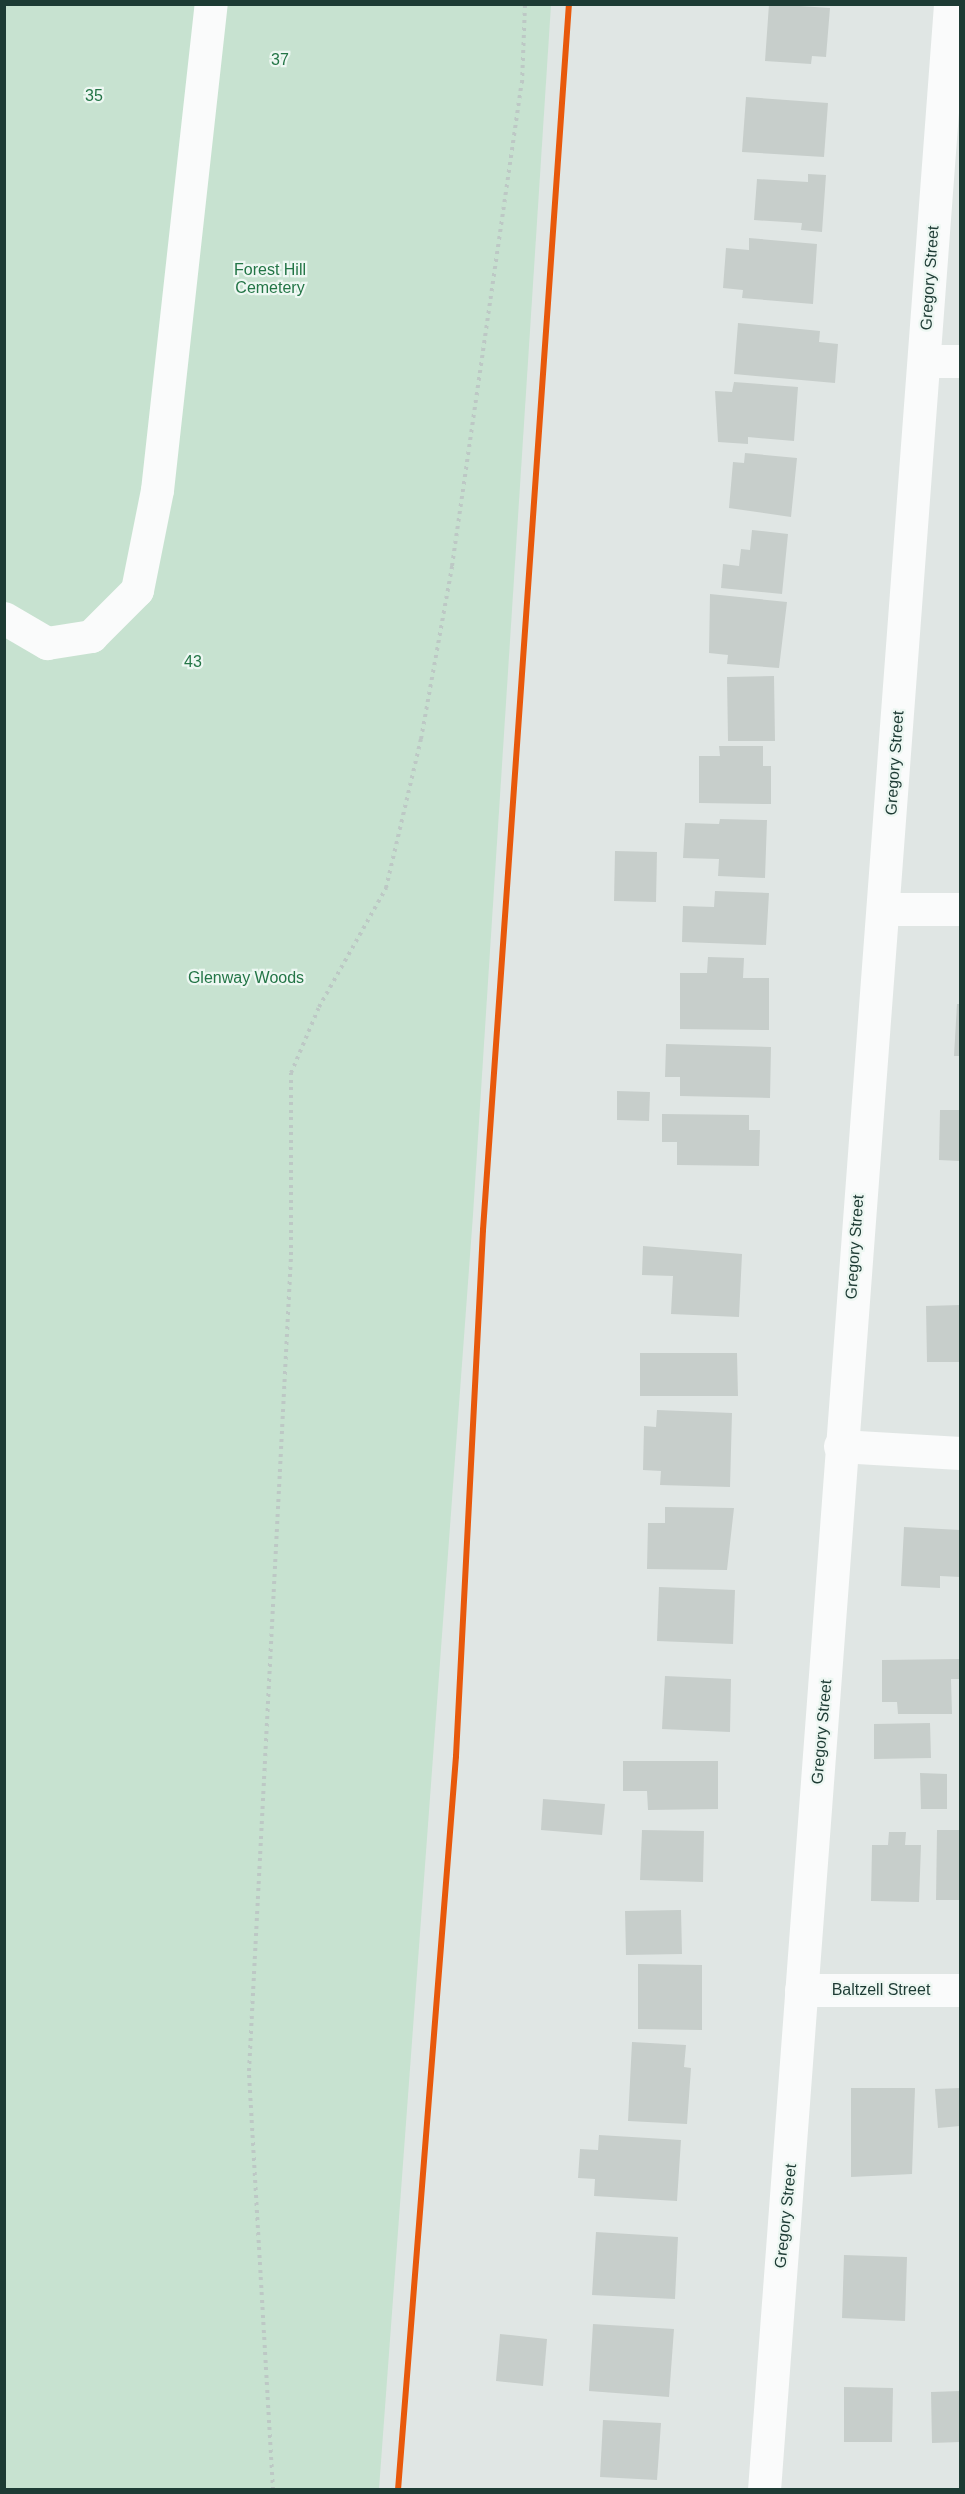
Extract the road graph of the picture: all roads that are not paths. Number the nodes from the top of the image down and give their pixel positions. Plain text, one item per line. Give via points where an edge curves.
1 (211, 4) edge
2 (950, 4) edge
3 (924, 361) junction
4 (960, 361) edge
5 (4, 618) edge
6 (886, 909) junction
7 (960, 909) edge
8 (840, 1446) junction
9 (960, 1453) edge
10 (801, 1990) junction
11 (960, 1990) edge
12 (764, 2490) edge

1 - 5 street via 207,74 157,490 137,590 91,636 47,643
2 - 3 street, Gregory Street
3 - 4 street
3 - 6 street, Gregory Street
6 - 7 street
6 - 8 street, Gregory Street
8 - 9 street
8 - 10 street, Gregory Street
10 - 11 street, Baltzell Street
10 - 12 street, Gregory Street via 794,2150

